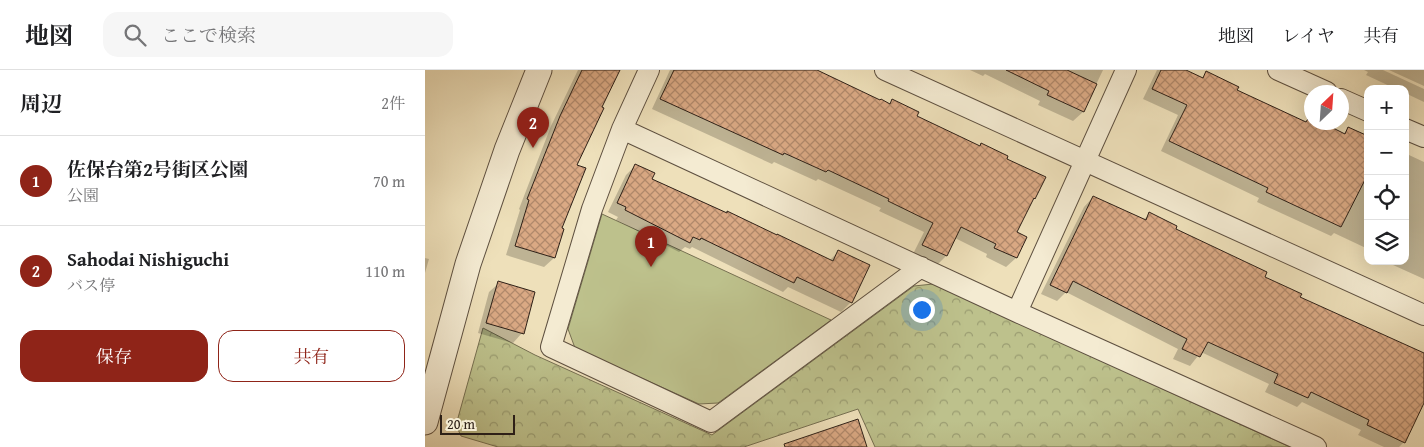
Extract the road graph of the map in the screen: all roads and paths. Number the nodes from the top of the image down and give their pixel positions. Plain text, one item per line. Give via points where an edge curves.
1 (539, 70) edge
2 (649, 70) edge
3 (885, 70) edge
4 (1126, 70) edge
5 (1278, 70) edge
6 (1311, 85) edge
7 (1349, 103) edge
8 (1364, 110) edge
9 (622, 129) junction
10 (1407, 130) edge
11 (1424, 137) edge
12 (1085, 161) junction
13 (921, 267) junction
14 (1017, 312) junction
15 (1424, 315) edge
16 (425, 422) edge
17 (1316, 447) edge

1 - 16 street via 507,150 468,264
2 - 9 street
3 - 12 street
4 - 12 street
5 - 6 street
7 - 8 street
9 - 13 street
9 - 13 street via 592,209 551,347 711,422
10 - 11 street
12 - 14 street
12 - 15 street
13 - 14 street
14 - 17 street

